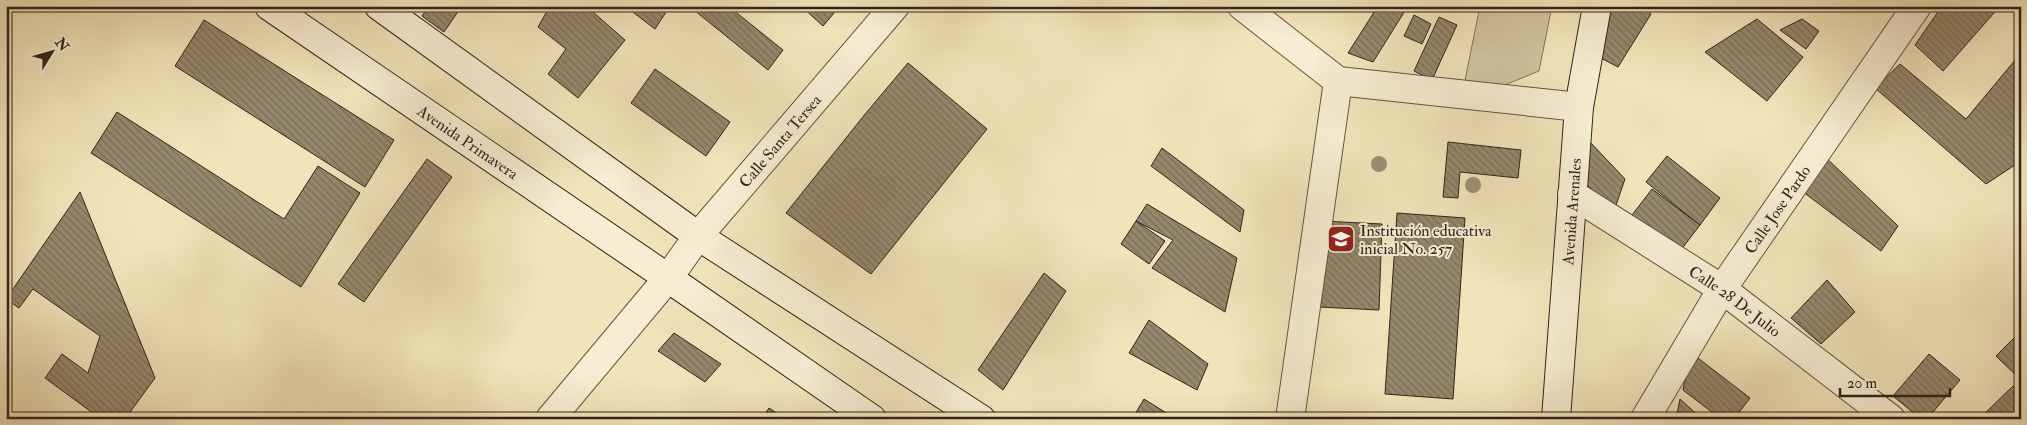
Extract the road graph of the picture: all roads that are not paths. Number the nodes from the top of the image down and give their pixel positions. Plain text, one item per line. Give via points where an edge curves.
1 (269, 6) edge
2 (379, 6) edge
3 (895, 6) edge
4 (1242, 6) edge
5 (1597, 6) edge
6 (1917, 6) edge
7 (1338, 81) junction
8 (1579, 107) junction
9 (1572, 194) junction
10 (698, 236) junction
11 (668, 278) junction
12 (1722, 289) junction
13 (550, 419) edge
14 (872, 419) edge
15 (981, 419) edge
16 (1290, 419) edge
17 (1556, 419) edge
18 (1644, 419) edge
19 (1892, 419) edge

1 - 11 street, Avenida Primavera
2 - 10 street
3 - 10 street, Calle Santa Tersea
4 - 7 street
5 - 8 street, Avenida Arenales
6 - 12 street, Calle Jose Pardo
7 - 8 street
7 - 16 street
8 - 9 street, Avenida Arenales
9 - 12 street, Calle 28 De Julio
9 - 17 street, Avenida Arenales
10 - 11 street, Calle Santa Tersea
10 - 15 street
11 - 13 street, Calle Santa Tersea
11 - 14 street, Avenida Primavera
12 - 18 street, Calle Jose Pardo
12 - 19 street, Calle 28 De Julio

